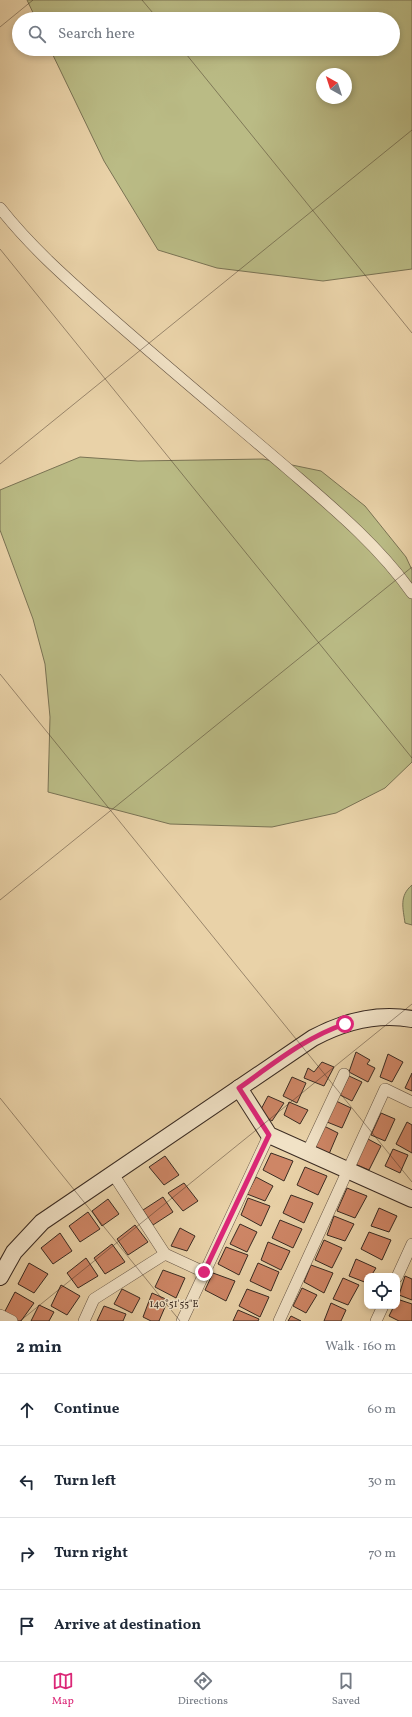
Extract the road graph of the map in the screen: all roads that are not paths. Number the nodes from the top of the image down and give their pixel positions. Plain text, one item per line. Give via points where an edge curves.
1 (0, 208) edge
2 (412, 593) edge
3 (412, 1019) edge
4 (344, 1074) dead end
5 (239, 1088) junction
6 (412, 1102) edge
7 (269, 1135) junction
8 (308, 1152) junction
9 (348, 1172) junction
10 (113, 1174) junction
11 (412, 1199) edge
12 (412, 1244) edge
13 (165, 1254) junction
14 (204, 1272) junction
15 (399, 1273) edge
16 (0, 1277) edge
17 (382, 1309) edge
18 (0, 1315) edge
19 (12, 1321) edge
20 (84, 1321) edge
21 (182, 1321) edge
22 (279, 1321) edge
23 (376, 1321) edge

1 - 2 street via 30,244 70,282 369,541
3 - 5 street via 374,1018 329,1029 296,1048
4 - 8 street
5 - 7 street
5 - 10 street
6 - 9 street via 385,1089
7 - 8 street
7 - 14 street
8 - 9 street
9 - 11 street
9 - 22 street
10 - 13 street
10 - 16 street via 42,1222 14,1252
12 - 15 street
13 - 14 street
13 - 20 street via 94,1299
14 - 21 street
17 - 23 street
18 - 19 street

